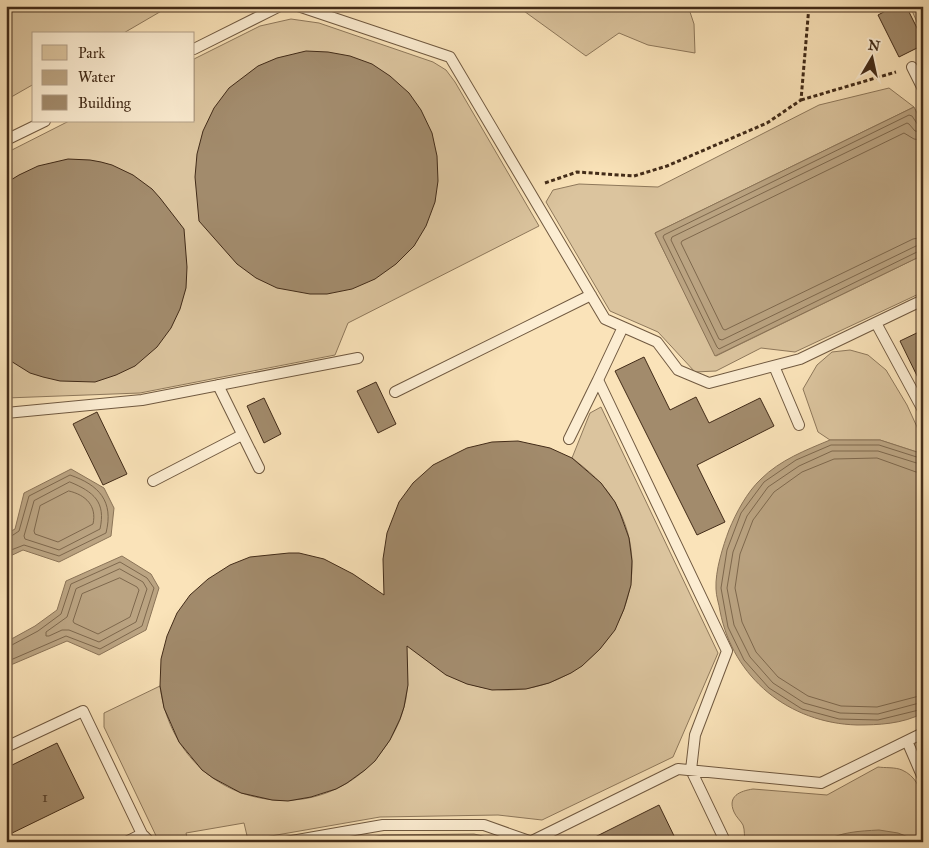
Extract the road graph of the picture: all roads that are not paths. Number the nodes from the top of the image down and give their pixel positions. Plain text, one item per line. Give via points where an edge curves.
1 (280, 6) edge
2 (298, 6) edge
3 (195, 48) edge
4 (912, 67) road end
5 (923, 88) edge
6 (43, 122) edge
7 (6, 140) edge
8 (591, 295) junction
9 (923, 300) edge
10 (876, 323) junction
11 (623, 327) junction
12 (358, 358) dead end
13 (774, 366) junction
14 (598, 380) junction
15 (218, 385) junction
16 (395, 392) dead end
17 (923, 410) edge
18 (6, 414) edge
19 (799, 425) dead end
20 (242, 434) junction
21 (568, 439) dead end
22 (259, 468) dead end
23 (153, 481) dead end
24 (923, 733) edge
25 (907, 741) junction
26 (6, 747) edge
27 (691, 770) junction
28 (923, 778) edge
29 (142, 834) junction
30 (532, 841) edge
31 (126, 842) edge
32 (150, 842) edge
33 (286, 842) edge
34 (723, 842) edge

1 - 3 lane
2 - 8 lane via 450,57
4 - 5 lane
6 - 7 lane
8 - 11 lane via 606,319
8 - 16 lane
9 - 10 lane
10 - 13 lane via 800,359
10 - 17 lane
11 - 13 lane via 657,342 678,370 709,383
11 - 14 lane
12 - 15 lane
13 - 19 lane
14 - 21 lane
14 - 27 lane via 727,651 695,735
15 - 18 lane via 142,400
15 - 20 lane
20 - 22 lane
20 - 23 lane
24 - 25 lane
25 - 27 lane via 821,783
25 - 28 lane
26 - 29 lane via 82,711
27 - 30 lane via 678,769
27 - 34 lane
29 - 31 lane
29 - 32 lane
30 - 33 lane via 484,825 383,825

